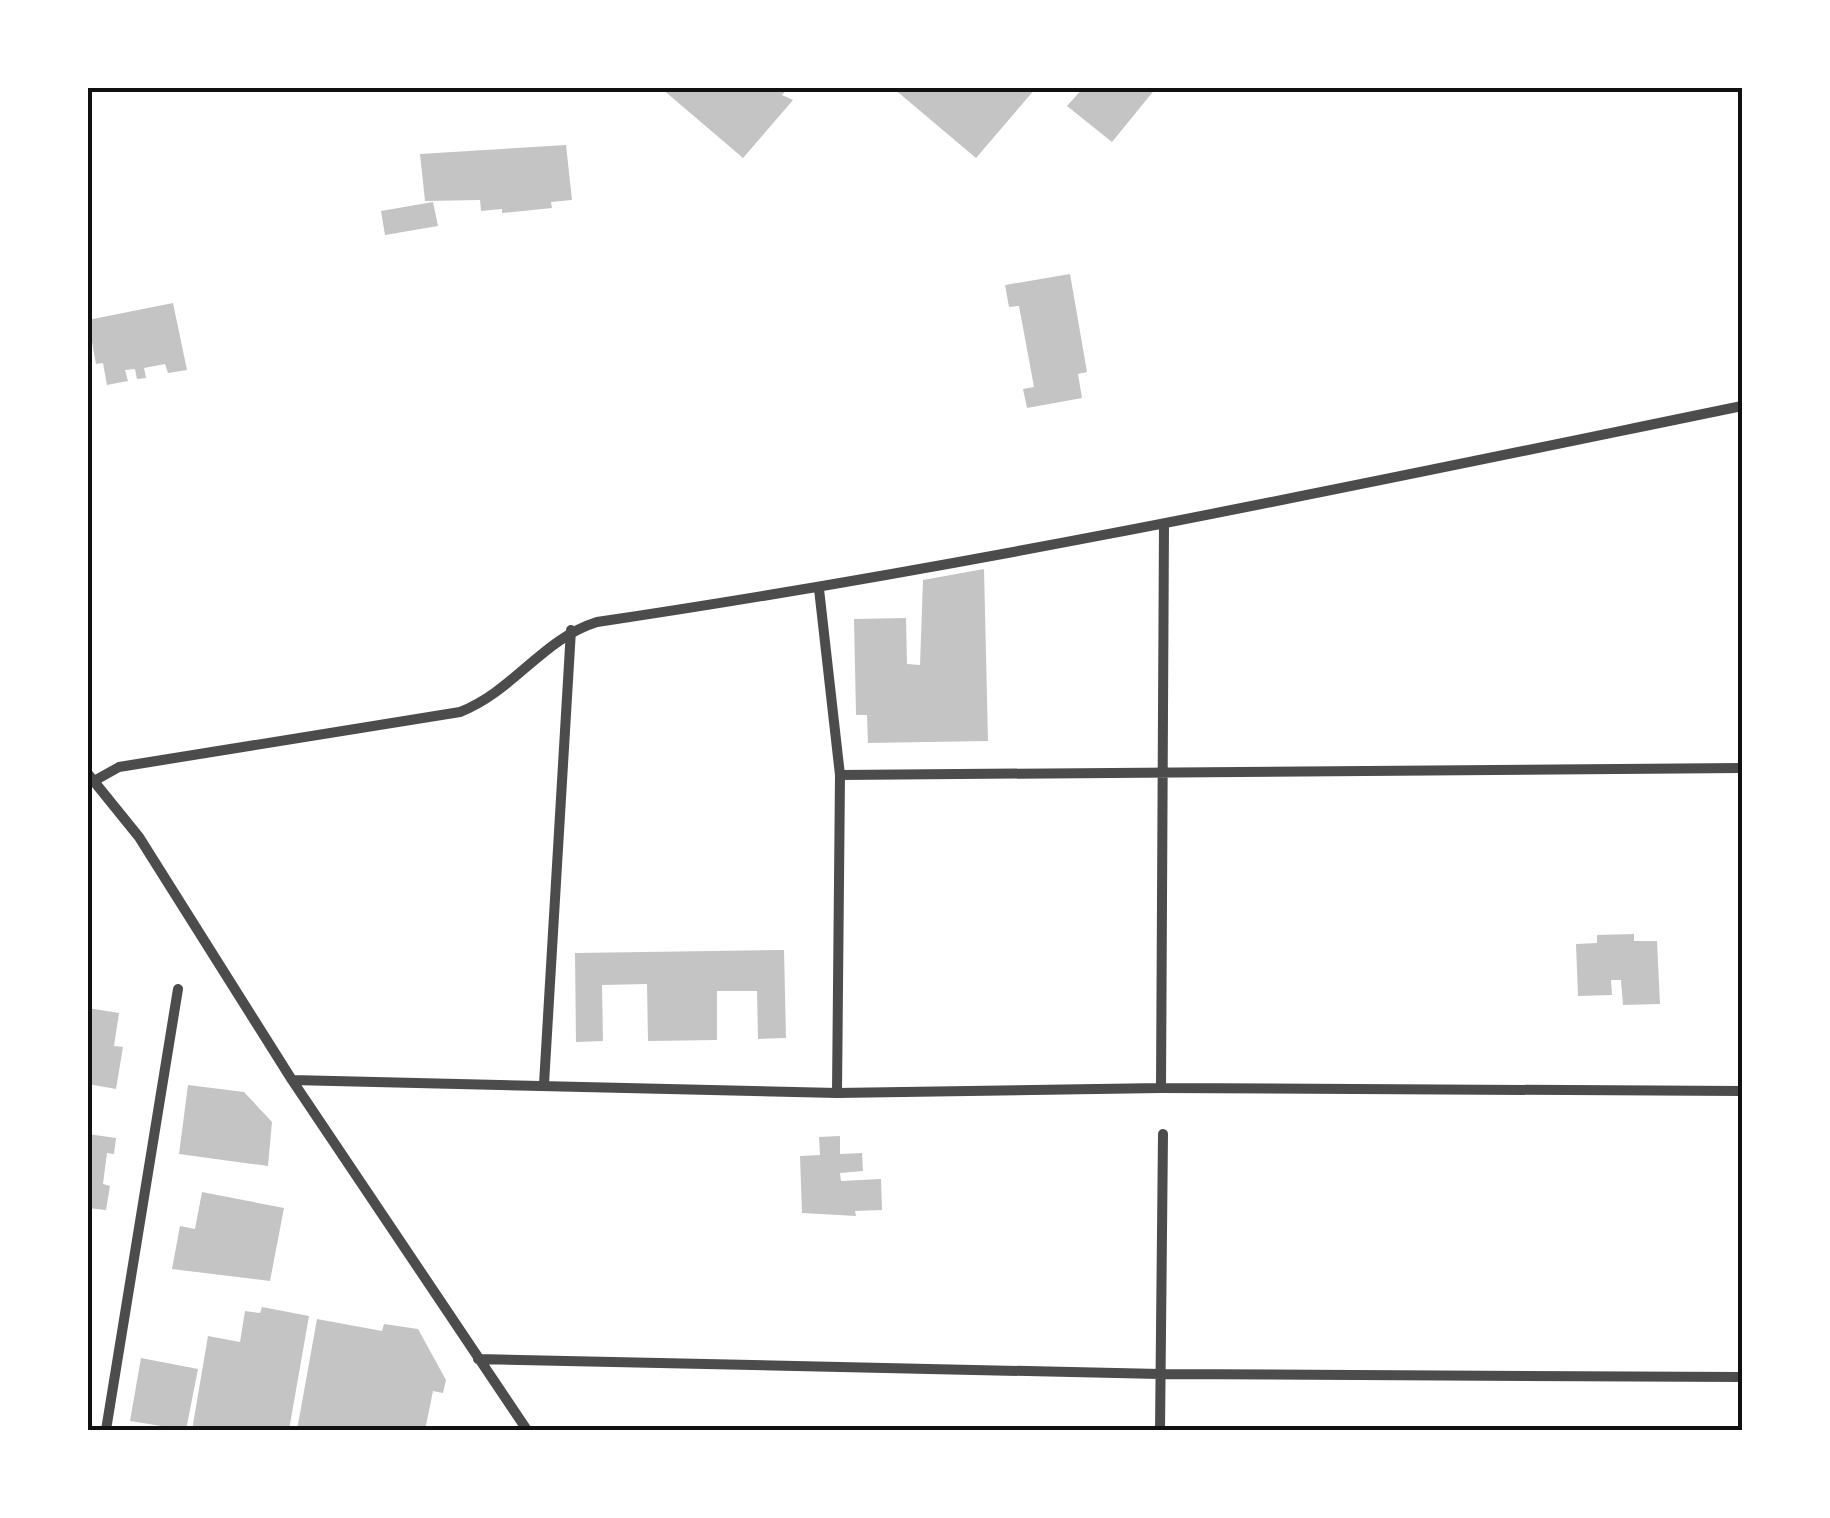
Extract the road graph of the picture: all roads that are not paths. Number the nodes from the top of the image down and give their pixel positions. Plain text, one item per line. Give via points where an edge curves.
1 (1742, 406) edge
2 (1164, 524) junction
3 (819, 589) junction
4 (571, 630) junction
5 (1742, 768) edge
6 (1161, 772) junction
7 (840, 775) junction
8 (91, 778) edge
9 (178, 989) dead end
10 (292, 1080) junction
11 (544, 1084) junction
12 (1161, 1088) junction
13 (1742, 1091) edge
14 (837, 1093) junction
15 (1163, 1134) dead end
16 (478, 1359) junction
17 (1160, 1374) junction
18 (1742, 1377) edge
19 (106, 1430) edge
20 (527, 1430) edge
21 (1160, 1430) edge

1 - 2 street
2 - 3 street
2 - 6 street
3 - 4 street
3 - 7 street
4 - 8 street via 508,687 460,712 119,767
4 - 11 street
5 - 6 street
6 - 7 street
6 - 12 street
7 - 14 street
8 - 10 street via 139,837
9 - 19 street
10 - 11 street
10 - 16 street
11 - 14 street
12 - 13 street
12 - 14 street
15 - 17 street
16 - 17 street
16 - 20 street
17 - 18 street
17 - 21 street

